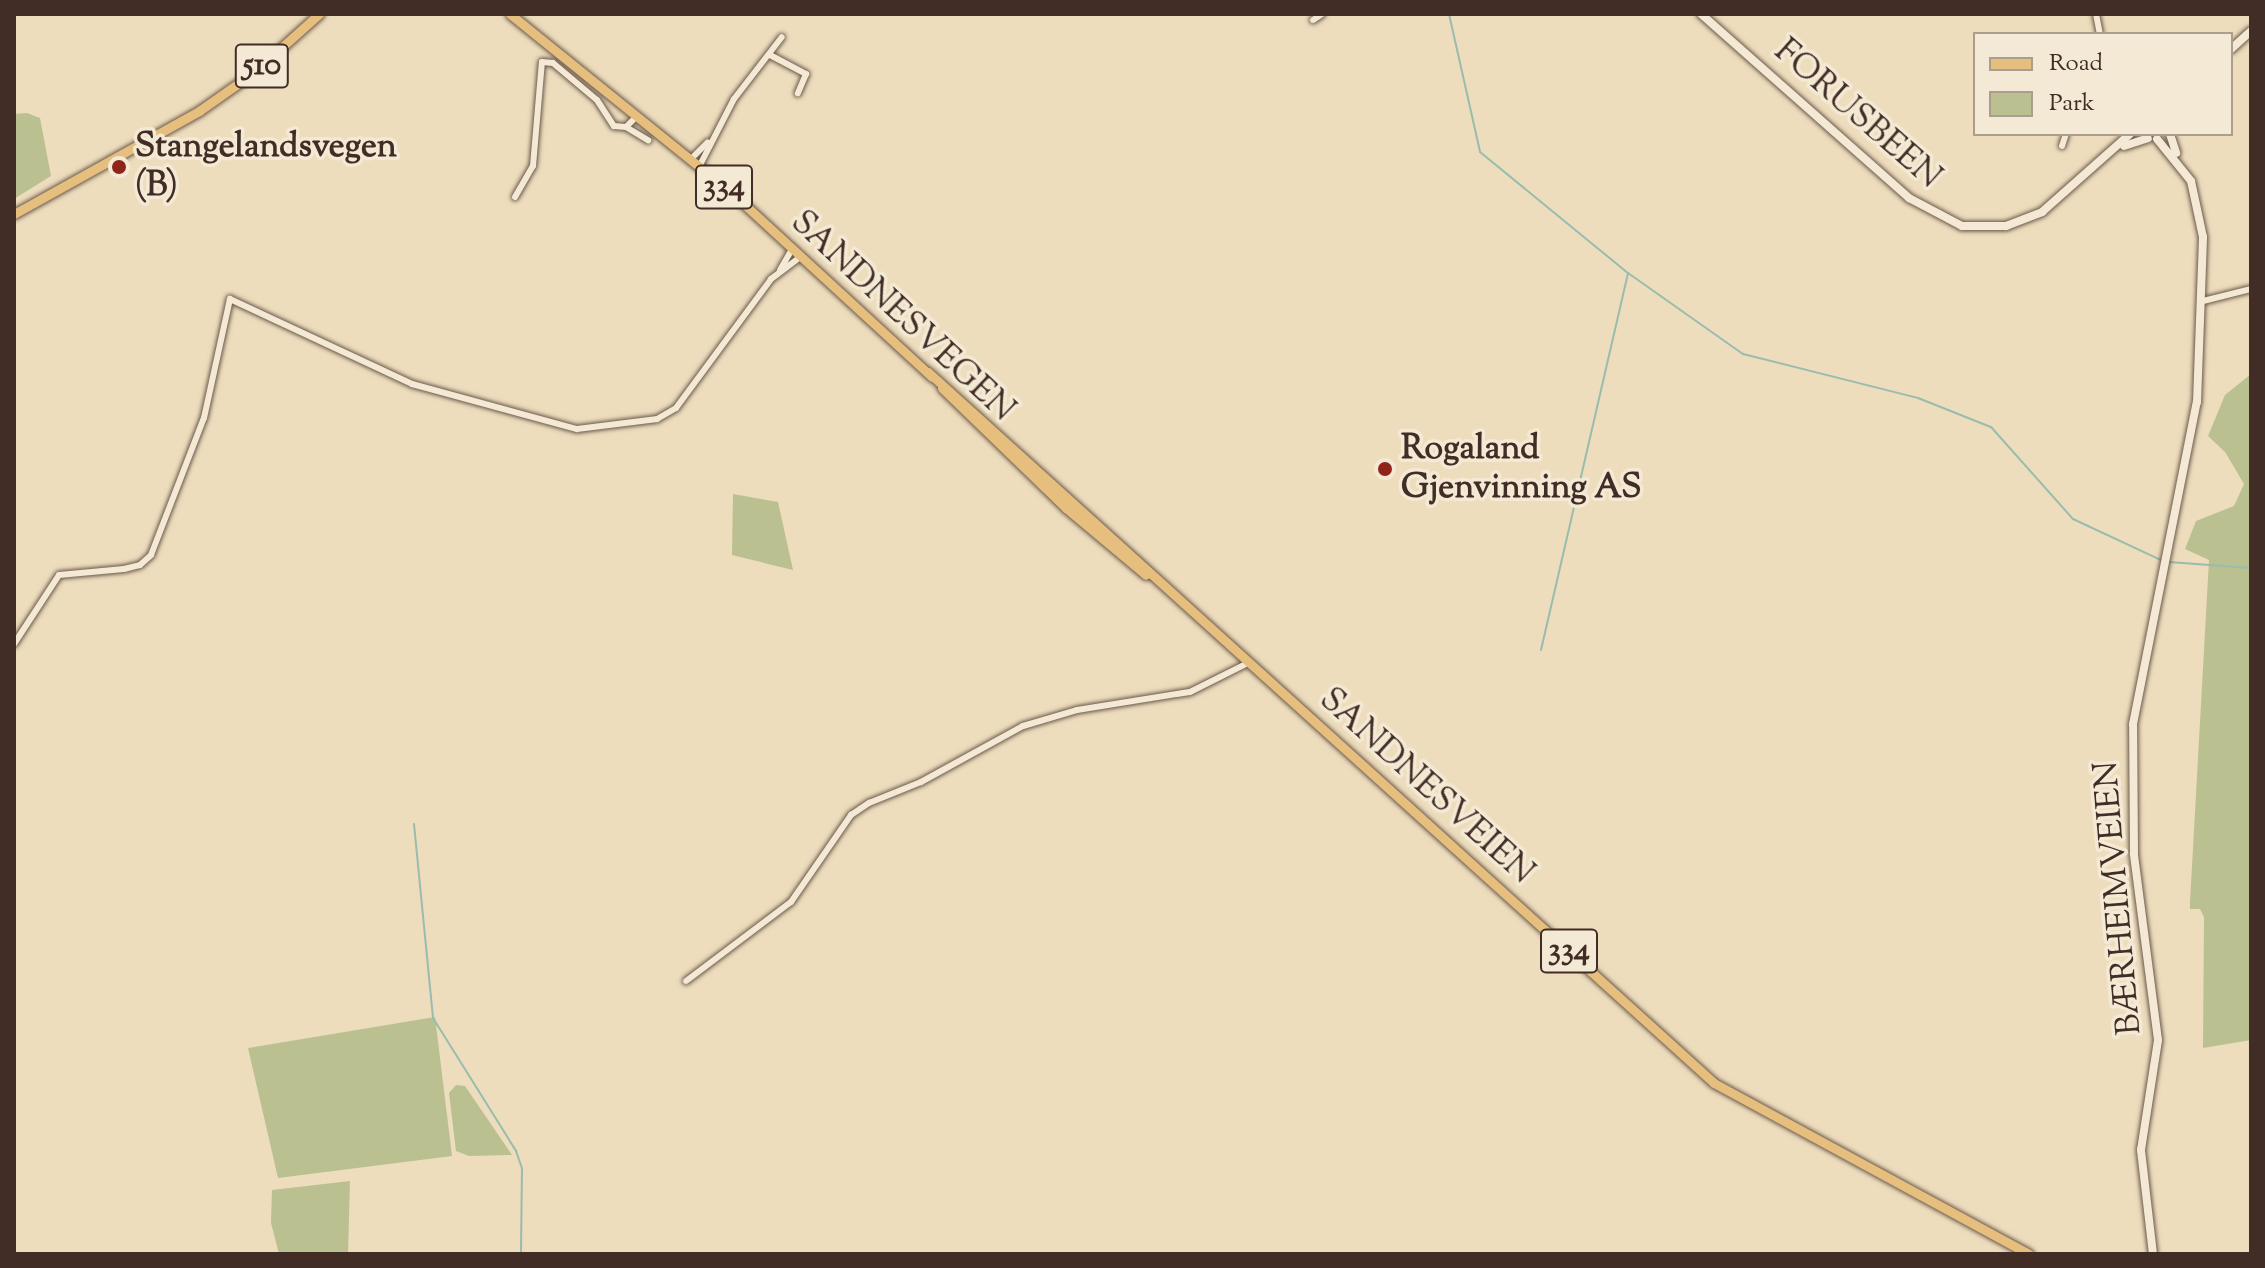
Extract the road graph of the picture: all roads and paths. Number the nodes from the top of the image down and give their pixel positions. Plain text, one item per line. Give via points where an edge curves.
1 (319, 14) edge
2 (510, 14) edge
3 (1322, 14) edge
4 (1701, 14) edge
5 (1313, 20) dead end
6 (2251, 31) edge
7 (782, 37) dead end
8 (2233, 47) edge
9 (770, 55) junction
10 (798, 93) dead end
11 (635, 118) junction
12 (626, 127) junction
13 (2065, 136) edge
14 (2128, 136) edge
15 (2169, 136) edge
16 (2149, 137) edge
17 (648, 140) dead end
18 (708, 142) junction
19 (2062, 146) dead end
20 (2113, 152) junction
21 (690, 160) junction
22 (2179, 161) junction
23 (699, 167) junction
24 (515, 197) dead end
25 (14, 214) edge
26 (792, 249) junction
27 (800, 257) junction
28 (780, 270) junction
29 (2251, 289) edge
30 (2203, 301) junction
31 (928, 372) junction
32 (1066, 508) joint
33 (1155, 582) junction
34 (14, 644) edge
35 (1248, 663) junction
36 (686, 981) dead end
37 (2029, 1254) edge
38 (2153, 1254) edge

1 - 25 main road, 510 via 253,73 199,111
2 - 11 main road, SANDNESVEGEN / 334
3 - 5 street
4 - 20 main road, FORUSBEEN via 1909,198 1946,221 1978,228 2020,222 2049,207
6 - 8 main road
7 - 9 street
9 - 10 street via 806,74
9 - 18 street
11 - 12 street
11 - 21 main road, SANDNESVEGEN / 334
12 - 17 street
12 - 24 street via 614,126 597,100 553,63 542,62 533,166
13 - 19 street
14 - 20 main road, FORUSBEEN
15 - 22 main road, BÆRHEIMVEIEN
16 - 20 main road, FORUSBEEN
16 - 22 main road
18 - 21 street
18 - 23 street
21 - 23 main road, SANDNESVEGEN / 334
22 - 30 main road, BÆRHEIMVEIEN via 2201,211
23 - 26 main road, SANDNESVEGEN / 334
26 - 27 main road, SANDNESVEGEN / 334
26 - 28 street
27 - 28 street
27 - 31 main road, SANDNESVEGEN / 334
28 - 34 street via 676,408 657,419 577,429 412,384 230,299 204,418 151,555 124,569 59,575
29 - 30 street via 2223,301
30 - 38 main road, BÆRHEIMVEIEN via 2191,437 2133,724 2134,854 2158,1040 2141,1150
31 - 32 main road, SANDNESVEGEN / 334
31 - 33 main road, SANDNESVEIEN / 334
32 - 33 main road, SANDNESVEIEN / 334
33 - 35 main road, SANDNESVEIEN / 334
35 - 36 street via 1190,692 1068,712 1004,735 851,815 791,902
35 - 37 main road, SANDNESVEIEN / 334 via 1714,1083

